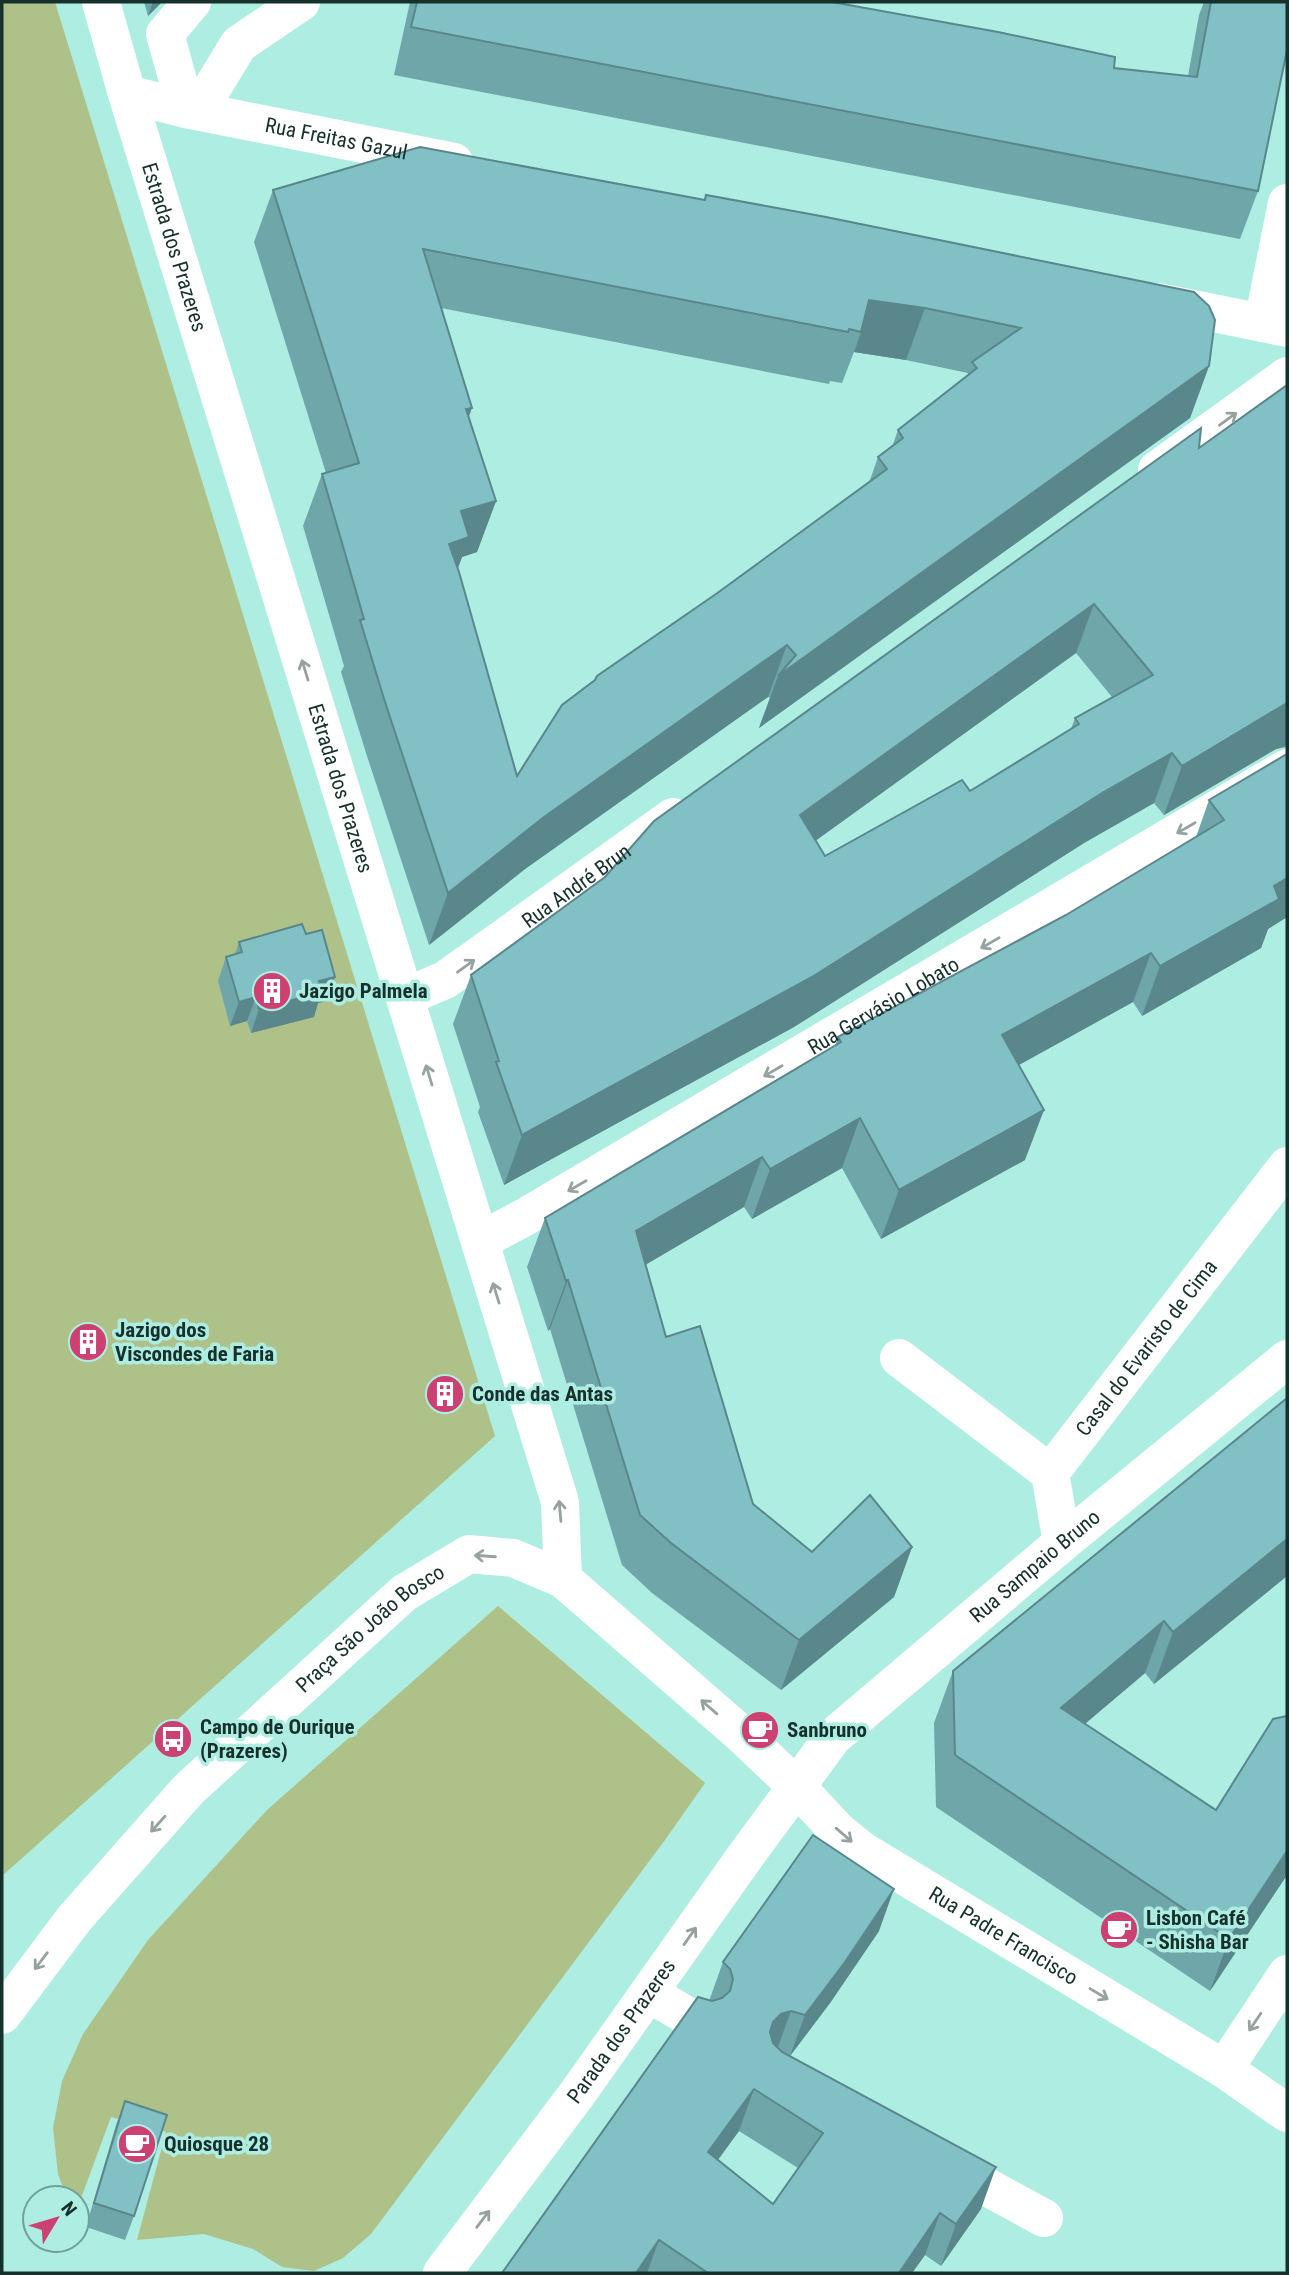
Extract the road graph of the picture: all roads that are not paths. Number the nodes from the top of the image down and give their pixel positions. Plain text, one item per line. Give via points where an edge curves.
1 (101, 2) edge
2 (192, 2) edge
3 (301, 2) edge
4 (127, 94) junction
5 (192, 110) junction
6 (486, 169) edge
7 (1287, 203) edge
8 (1127, 296) edge
9 (1275, 325) edge
10 (1287, 376) edge
11 (1130, 489) edge
12 (1287, 768) edge
13 (704, 795) edge
14 (405, 997) junction
15 (1287, 1166) edge
16 (480, 1241) junction
17 (899, 1358) dead end
18 (1287, 1359) edge
19 (1050, 1473) junction
20 (1062, 1543) junction
21 (563, 1579) junction
22 (796, 1786) junction
23 (1287, 1974) edge
24 (650, 1994) junction
25 (2, 2015) edge
26 (696, 2021) edge
27 (1224, 2069) junction
28 (1287, 2113) edge
29 (911, 2146) edge
30 (1044, 2218) dead end
31 (442, 2273) edge

1 - 4 street, Estrada dos Prazeres
2 - 5 street via 165,34
3 - 5 street via 239,44
4 - 5 street, Rua Freitas Gazul
14 -> 4 street, Estrada dos Prazeres
5 - 6 street, Rua Freitas Gazul
7 - 9 street
8 - 9 street
11 -> 10 street
12 -> 16 street, Rua Gervásio Lobato
14 -> 13 street, Rua André Brun via 445,980
16 -> 14 street, Estrada dos Prazeres
15 - 19 street, Casal do Evaristo de Cima
21 -> 16 street, Estrada dos Prazeres via 560,1502
17 - 19 street
18 - 20 street, Rua Sampaio Bruno
19 - 20 street
20 - 22 street, Rua Sampaio Bruno via 833,1737
22 -> 21 street, Praça São João Bosco
21 -> 25 street, Praça São João Bosco via 513,1558 469,1554 404,1593 189,1789 74,1919
24 -> 22 street, Parada dos Prazeres
22 -> 27 street, Rua Padre Francisco via 863,1851
23 -> 27 street
24 - 26 street
31 -> 24 street, Parada dos Prazeres
27 - 28 street, Rua Padre Francisco
29 - 30 street

